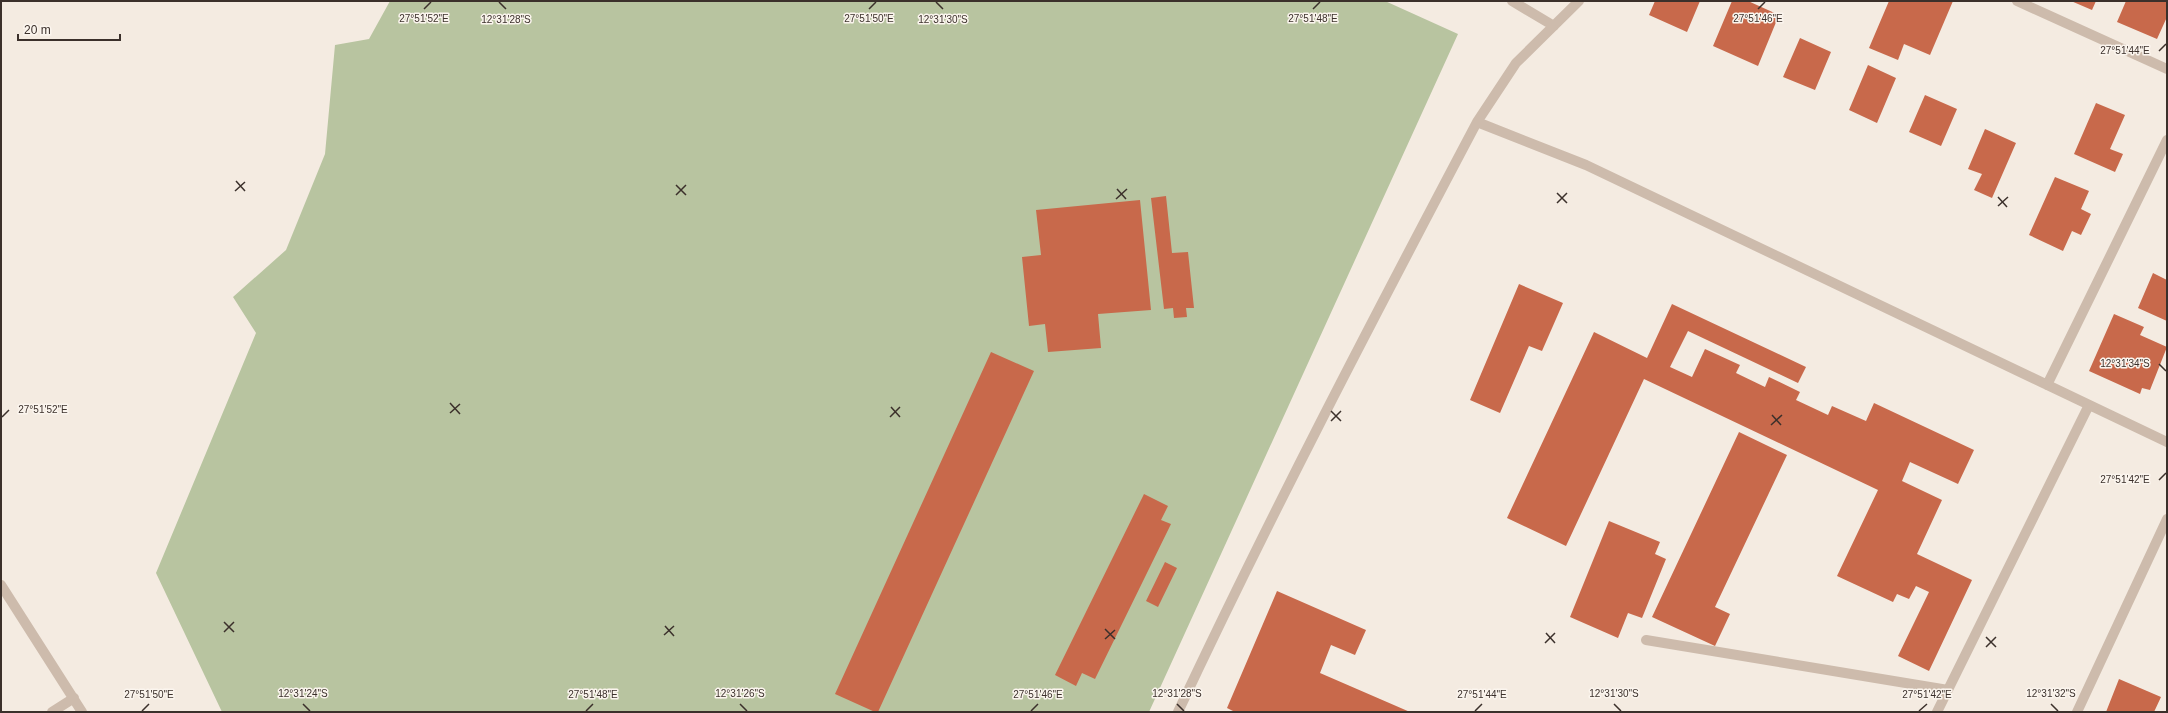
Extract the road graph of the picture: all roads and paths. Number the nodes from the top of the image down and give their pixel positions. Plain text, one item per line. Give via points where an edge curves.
1 (1512, 1) edge
2 (1579, 1) edge
3 (2017, 1) edge
4 (1554, 26) junction
5 (2167, 69) edge
6 (1477, 122) junction
7 (2167, 140) edge
8 (2047, 385) junction
9 (2089, 405) junction
10 (2167, 442) edge
11 (2167, 519) edge
12 (1, 585) edge
13 (1646, 640) dead end
14 (1948, 690) junction
15 (74, 698) junction
16 (52, 712) edge
17 (82, 712) edge
18 (1178, 712) edge
19 (1937, 712) edge
20 (2077, 712) edge

1 - 4 street
2 - 4 street
3 - 5 street
4 - 6 street via 1516,63
6 - 8 street via 1586,165
6 - 18 street via 1391,284 1233,595
7 - 8 street
8 - 9 street
9 - 10 street
9 - 14 street
11 - 20 street
12 - 15 street
13 - 14 street
14 - 19 street
15 - 16 street
15 - 17 street

